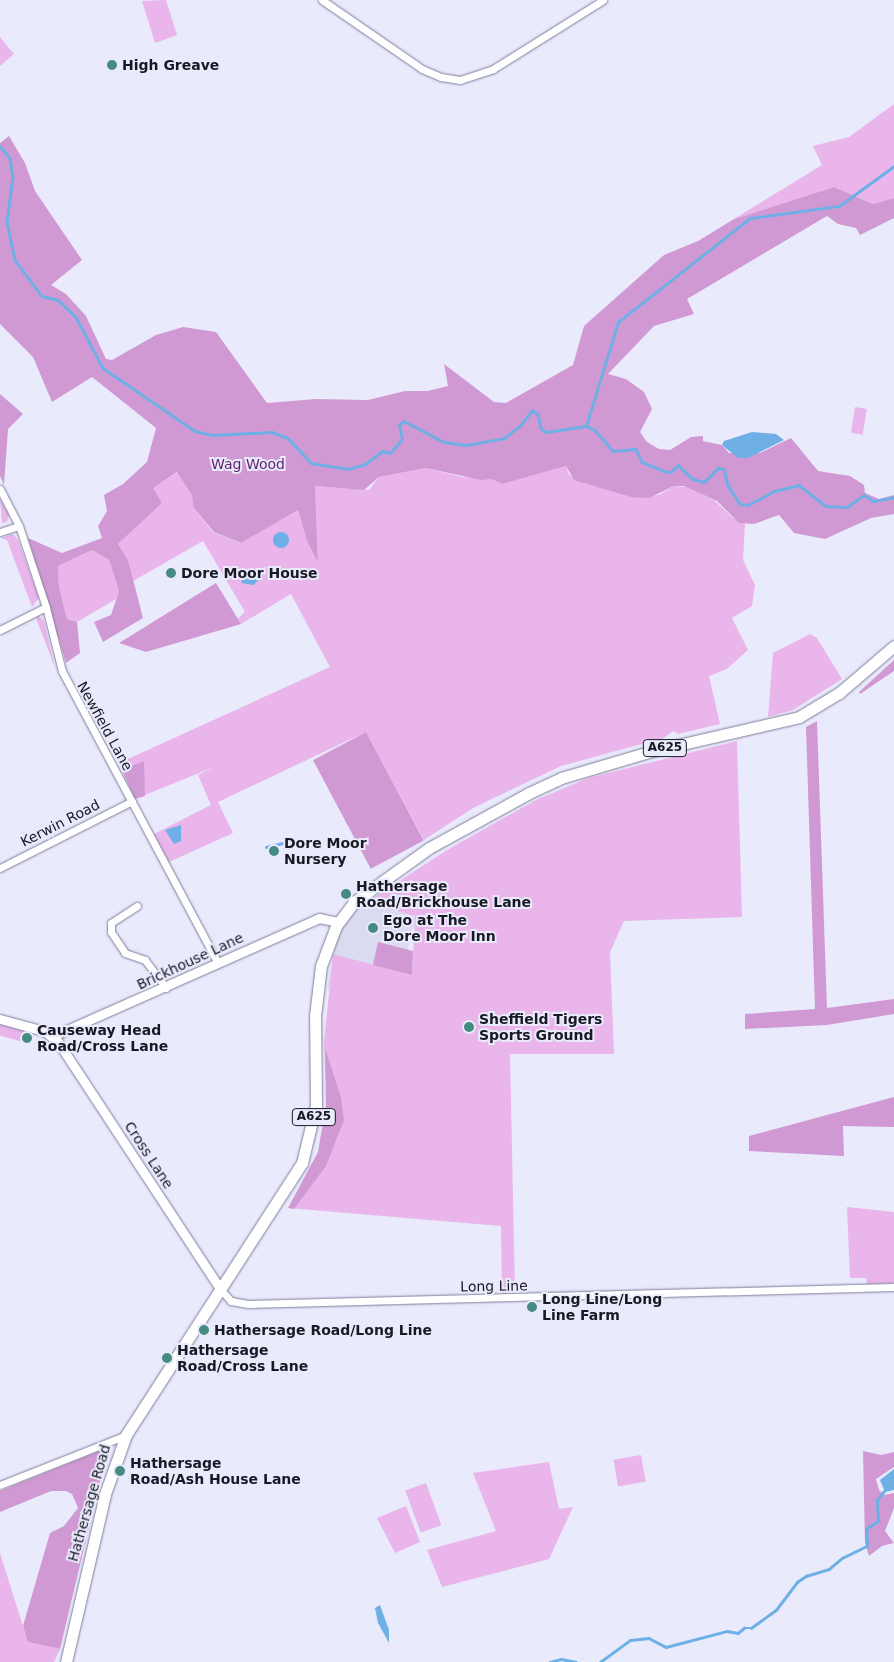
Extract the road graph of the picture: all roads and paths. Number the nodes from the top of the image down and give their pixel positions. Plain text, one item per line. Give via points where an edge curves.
1 (322, 0) edge
2 (603, 0) edge
3 (0, 489) edge
4 (19, 526) junction
5 (0, 532) edge
6 (46, 607) junction
7 (0, 630) edge
8 (894, 646) edge
9 (132, 801) junction
10 (0, 868) edge
11 (138, 906) dead end
12 (338, 922) junction
13 (218, 963) junction
14 (166, 988) junction
15 (0, 1019) edge
16 (53, 1036) junction
17 (894, 1287) edge
18 (221, 1290) junction
19 (126, 1435) junction
20 (0, 1485) edge
21 (66, 1662) edge

1 - 2 street via 422,69 460,80 493,69
3 - 4 street, Newfield Lane
4 - 5 street
4 - 6 street, Newfield Lane
6 - 7 street
6 - 9 street, Newfield Lane via 62,671
8 - 12 main road, A625 via 840,693 799,717 652,751 561,778 529,793 429,848 368,889
9 - 10 street, Kerwin Road
9 - 13 street, Newfield Lane
11 - 14 street via 111,923 112,932 125,954 145,960
12 - 13 street, Brickhouse Lane via 318,918
12 - 18 main road, A625 via 325,950 318,981 316,1106 308,1148 292,1181
13 - 14 street, Brickhouse Lane
14 - 16 street, Brickhouse Lane
15 - 16 street
16 - 18 street, Cross Lane
17 - 18 street, Long Line via 248,1304 231,1301
18 - 19 main road, Hathersage Road / A625
19 - 20 street
19 - 21 main road, Hathersage Road / A625 via 105,1494

